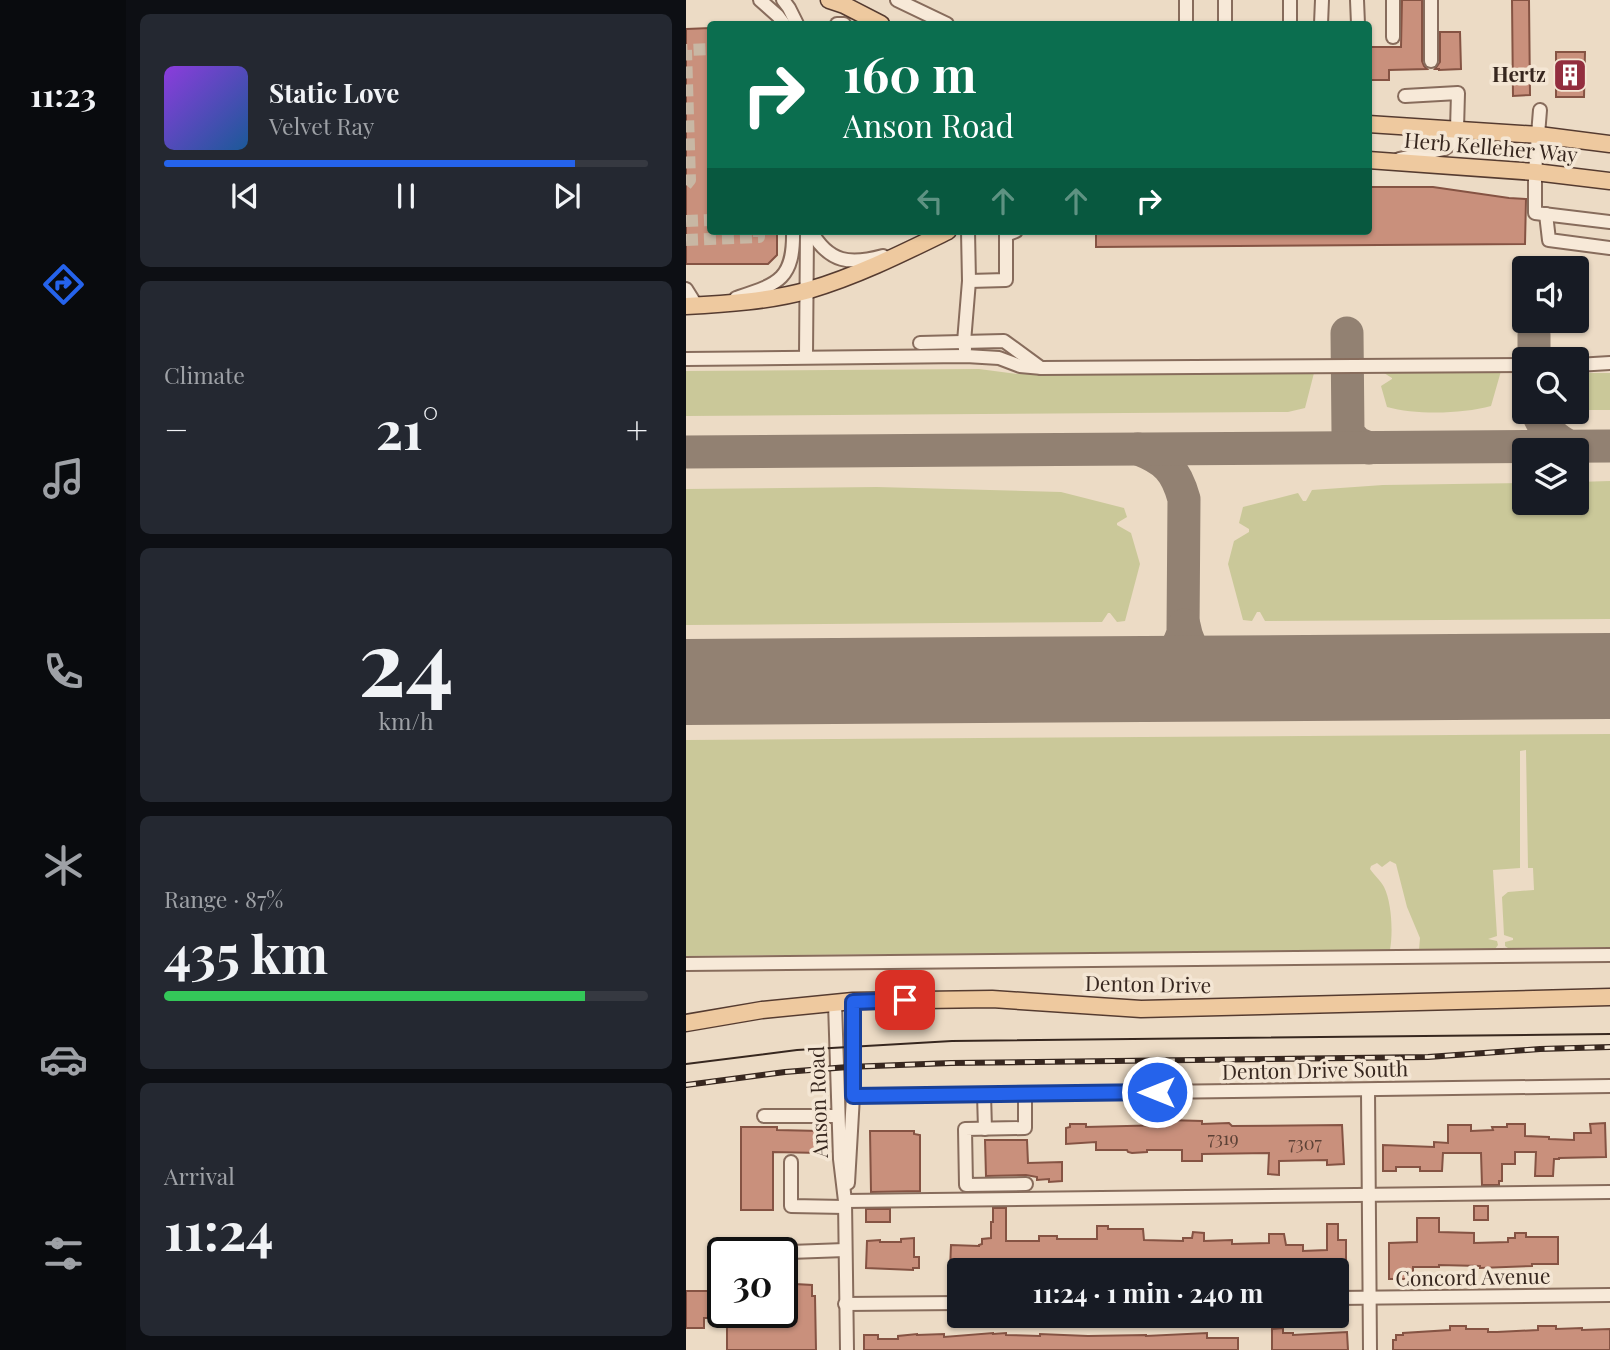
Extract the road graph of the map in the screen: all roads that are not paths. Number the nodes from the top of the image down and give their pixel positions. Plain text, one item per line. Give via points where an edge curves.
1 (760, 0) edge
2 (783, 0) edge
3 (897, 0) edge
4 (1186, 0) edge
5 (1225, 0) edge
6 (1290, 0) edge
7 (1322, 0) edge
8 (1357, 0) edge
9 (1393, 0) edge
10 (1431, 0) edge
11 (837, 2) edge
12 (781, 21) edge
13 (796, 21) edge
14 (875, 21) edge
15 (941, 21) edge
16 (1186, 21) edge
17 (1225, 21) edge
18 (1290, 21) edge
19 (1321, 21) edge
20 (1358, 21) edge
21 (1393, 37) dead end
22 (1431, 61) dead end
23 (1405, 96) dead end
24 (1540, 110) dead end
25 (1372, 124) edge
26 (1457, 129) junction
27 (1539, 135) junction
28 (1610, 144) edge
29 (1372, 160) edge
30 (1395, 160) junction
31 (1535, 172) junction
32 (1610, 181) edge
33 (1546, 214) junction
34 (1610, 222) edge
35 (793, 235) edge
36 (810, 235) edge
37 (813, 235) edge
38 (940, 235) edge
39 (968, 235) edge
40 (1006, 235) edge
41 (1610, 248) edge
42 (911, 249) junction
43 (969, 281) junction
44 (686, 289) edge
45 (807, 290) junction
46 (723, 303) junction
47 (691, 305) edge
48 (964, 342) junction
49 (920, 343) dead end
50 (965, 356) junction
51 (806, 357) junction
52 (686, 359) edge
53 (1610, 363) edge
54 (1589, 364) edge
55 (1512, 365) edge
56 (1042, 368) junction
57 (1610, 955) edge
58 (686, 964) edge
59 (1610, 997) edge
60 (853, 1002) junction
61 (835, 1003) junction
62 (686, 1023) edge
63 (1610, 1086) edge
64 (1368, 1090) junction
65 (984, 1094) junction
66 (1025, 1094) junction
67 (853, 1096) junction
68 (764, 1116) dead end
69 (838, 1116) junction
70 (985, 1129) junction
71 (791, 1162) dead end
72 (1026, 1184) dead end
73 (1610, 1192) edge
74 (1369, 1195) junction
75 (845, 1204) junction
76 (845, 1250) junction
77 (798, 1252) edge
78 (1610, 1295) edge
79 (1349, 1298) edge
80 (1369, 1298) junction
81 (947, 1303) edge
82 (845, 1304) junction
83 (847, 1350) edge
84 (1370, 1350) edge

1 - 12 street
2 - 13 street
3 - 15 street
4 - 16 street
5 - 17 street
6 - 18 street
7 - 19 street
8 - 20 street
9 - 21 street
10 - 22 street
11 - 14 main road
23 - 26 street via 1458,93
24 - 27 street
25 - 26 main road, Herb Kelleher Way
26 - 27 main road, Herb Kelleher Way
26 - 30 street via 1454,142 1444,149
27 - 28 main road, Herb Kelleher Way
27 - 31 street
29 - 30 main road, Herb Kelleher Way
30 - 31 main road, Herb Kelleher Way
31 - 32 main road, Herb Kelleher Way
31 - 33 street via 1535,213
33 - 34 street
33 - 41 street via 1549,240
35 - 46 street via 790,264 781,279
36 - 45 street
37 - 42 street via 821,247 846,261 866,261
38 - 42 main road
39 - 43 street
40 - 43 street via 1006,280
42 - 45 main road
43 - 48 street
44 - 47 street
45 - 46 main road
45 - 51 street
46 - 47 main road
48 - 49 street
48 - 50 street
48 - 56 street via 1004,341
50 - 51 street
50 - 56 street
51 - 52 street
53 - 54 street
55 - 56 street
57 - 58 street
59 - 60 main road, Denton Drive via 1141,1009 992,999
60 - 61 main road, Denton Drive
60 - 67 street, Anson Road
61 - 62 main road, Denton Drive
61 - 69 street, Anson Road
63 - 64 street, Denton Drive South
64 - 66 street, Denton Drive South
64 - 74 street
65 - 66 street, Denton Drive South
65 - 67 street, Denton Drive South
65 - 70 street
66 - 70 street via 1026,1128
67 - 75 street, Anson Road
68 - 69 street
69 - 75 street, Anson Road
70 - 72 street via 965,1129 966,1185
71 - 75 street via 791,1206
73 - 74 street
74 - 75 street
74 - 80 street
75 - 76 street, Anson Road
76 - 77 street
76 - 82 street, Anson Road
78 - 80 street, Concord Avenue
79 - 80 street, Concord Avenue
80 - 84 street
81 - 82 street
82 - 83 street, Anson Road

